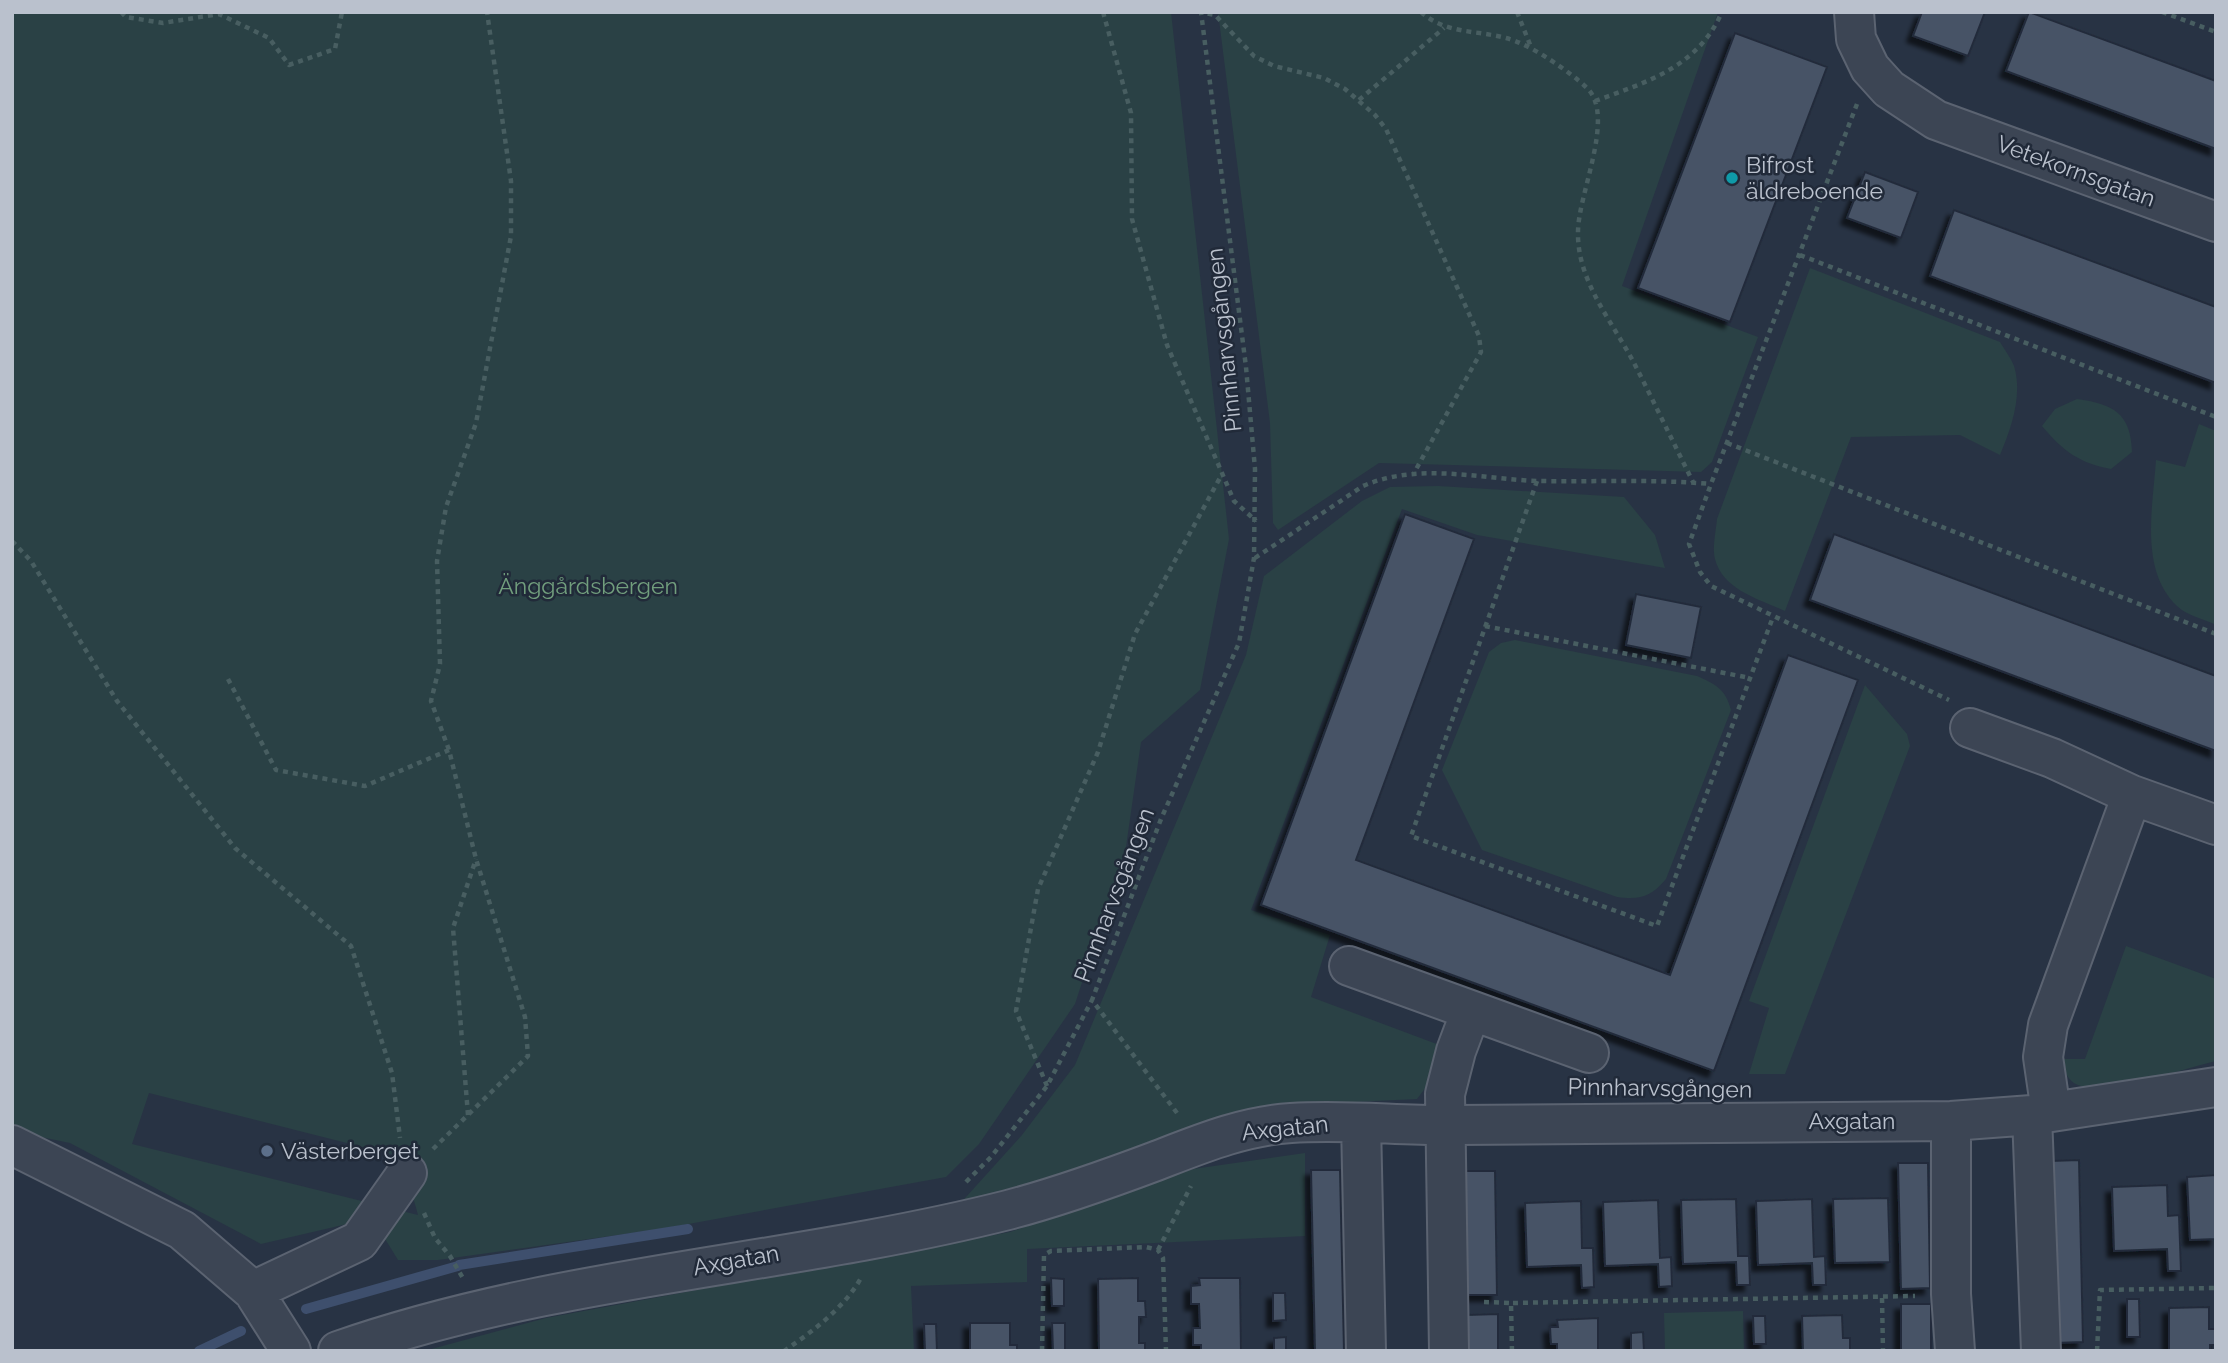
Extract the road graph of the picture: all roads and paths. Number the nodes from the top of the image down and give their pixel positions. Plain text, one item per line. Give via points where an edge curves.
1 (121, 12) edge
2 (342, 12) edge
3 (487, 12) edge
4 (1103, 12) edge
5 (1201, 12) edge
6 (1421, 12) edge
7 (1517, 12) edge
8 (1722, 12) edge
9 (1854, 12) edge
10 (2162, 12) edge
11 (1445, 28) junction
12 (2216, 32) edge
13 (1531, 48) junction
14 (1870, 68) junction
15 (1359, 100) junction
16 (1595, 101) junction
17 (2216, 222) edge
18 (1800, 255) junction
19 (2216, 417) edge
20 (1727, 443) junction
21 (1414, 473) junction
22 (1222, 474) junction
23 (1537, 481) junction
24 (1693, 482) junction
25 (1711, 484) junction
26 (1256, 521) junction
27 (12, 541) edge
28 (1254, 558) junction
29 (1773, 617) junction
30 (1485, 626) junction
31 (2216, 634) edge
32 (1750, 678) junction
33 (228, 679) dead end
34 (1970, 728) joint
35 (449, 750) junction
36 (2132, 795) junction
37 (2216, 825) edge
38 (476, 859) junction
39 (1349, 966) dead end
40 (1092, 1000) junction
41 (1471, 1011) junction
42 (1589, 1054) dead end
43 (1046, 1086) junction
44 (2216, 1087) edge
45 (2041, 1113) junction
46 (468, 1115) junction
47 (1951, 1121) junction
48 (1361, 1123) junction
49 (1447, 1125) junction
50 (1190, 1135) junction
51 (12, 1145) edge
52 (407, 1174) junction
53 (960, 1187) dead end
54 (886, 1235) junction
55 (1158, 1250) junction
56 (461, 1273) dead end
57 (2216, 1288) edge
58 (253, 1291) junction
59 (1951, 1294) junction
60 (1882, 1298) junction
61 (291, 1351) edge
62 (338, 1351) edge
63 (784, 1351) edge
64 (1042, 1351) edge
65 (1166, 1351) edge
66 (1366, 1351) edge
67 (1448, 1351) edge
68 (1513, 1351) edge
69 (1883, 1351) edge
70 (1955, 1351) edge
71 (2041, 1351) edge
72 (2097, 1351) edge

1 - 2 path via 126,17 163,23 219,13 269,38 289,65 335,49
3 - 35 path via 511,181 511,236 476,423 446,507 437,561 440,664 431,701
4 - 22 path via 1132,113 1132,219 1167,345
5 - 15 path via 1215,15 1255,55 1324,78
5 - 26 path, Pinnharvsgången via 1246,367
6 - 11 path
7 - 13 path
8 - 16 path via 1704,44 1680,64
9 - 14 street via 1861,53
10 - 12 path
11 - 13 path via 1507,38
11 - 15 path
13 - 16 path via 1586,88
14 - 17 street, Vetekornsgatan via 1889,89 1936,120
14 - 18 path
15 - 21 path via 1386,129 1479,336 1481,352
16 - 24 path via 1599,123 1578,234 1583,270
18 - 19 path
18 - 20 path
20 - 25 path
20 - 31 path
21 - 23 path
21 - 28 path via 1363,486
22 - 26 path via 1234,501
22 - 43 path via 1135,634 1098,752 1038,889 1016,1011
23 - 24 path
23 - 30 path
24 - 25 path
25 - 29 path via 1689,544 1691,554 1712,586
26 - 28 path, Pinnharvsgången
27 - 52 path via 31,561 117,701 234,848 351,946 392,1073
28 - 40 path, Pinnharvsgången via 1239,643 1161,819
29 - 32 path
29 - 34 path via 1947,697
30 - 32 path
30 - 32 path via 1411,836 1657,926
33 - 35 path via 276,769 365,786
34 - 36 street via 2052,758
35 - 38 path
36 - 37 street
36 - 45 street via 2048,1025
38 - 46 path via 453,928
38 - 46 path via 525,1017 528,1056
39 - 41 street
40 - 43 path
40 - 50 path, Pinnharvsgången
41 - 42 street
41 - 49 street via 1446,1094
43 - 53 path via 991,1157
44 - 45 street, Axgatan
45 - 47 street, Axgatan
45 - 71 street
46 - 52 path
47 - 49 street, Axgatan
47 - 59 street
48 - 49 street, Axgatan
48 - 50 street, Axgatan via 1289,1123
48 - 66 street
49 - 67 street
50 - 54 street, Axgatan via 1117,1175 1008,1210
50 - 55 path via 1202,1161
51 - 58 street via 182,1230
52 - 56 path via 435,1238
52 - 58 street via 359,1241
54 - 62 street, Axgatan via 602,1283 473,1310
54 - 63 path via 854,1291
55 - 64 path via 1051,1251 1044,1255
55 - 65 path via 1163,1258
57 - 72 path via 2100,1290
58 - 61 street
59 - 60 path
59 - 70 street
60 - 68 path via 1511,1303
60 - 69 path

